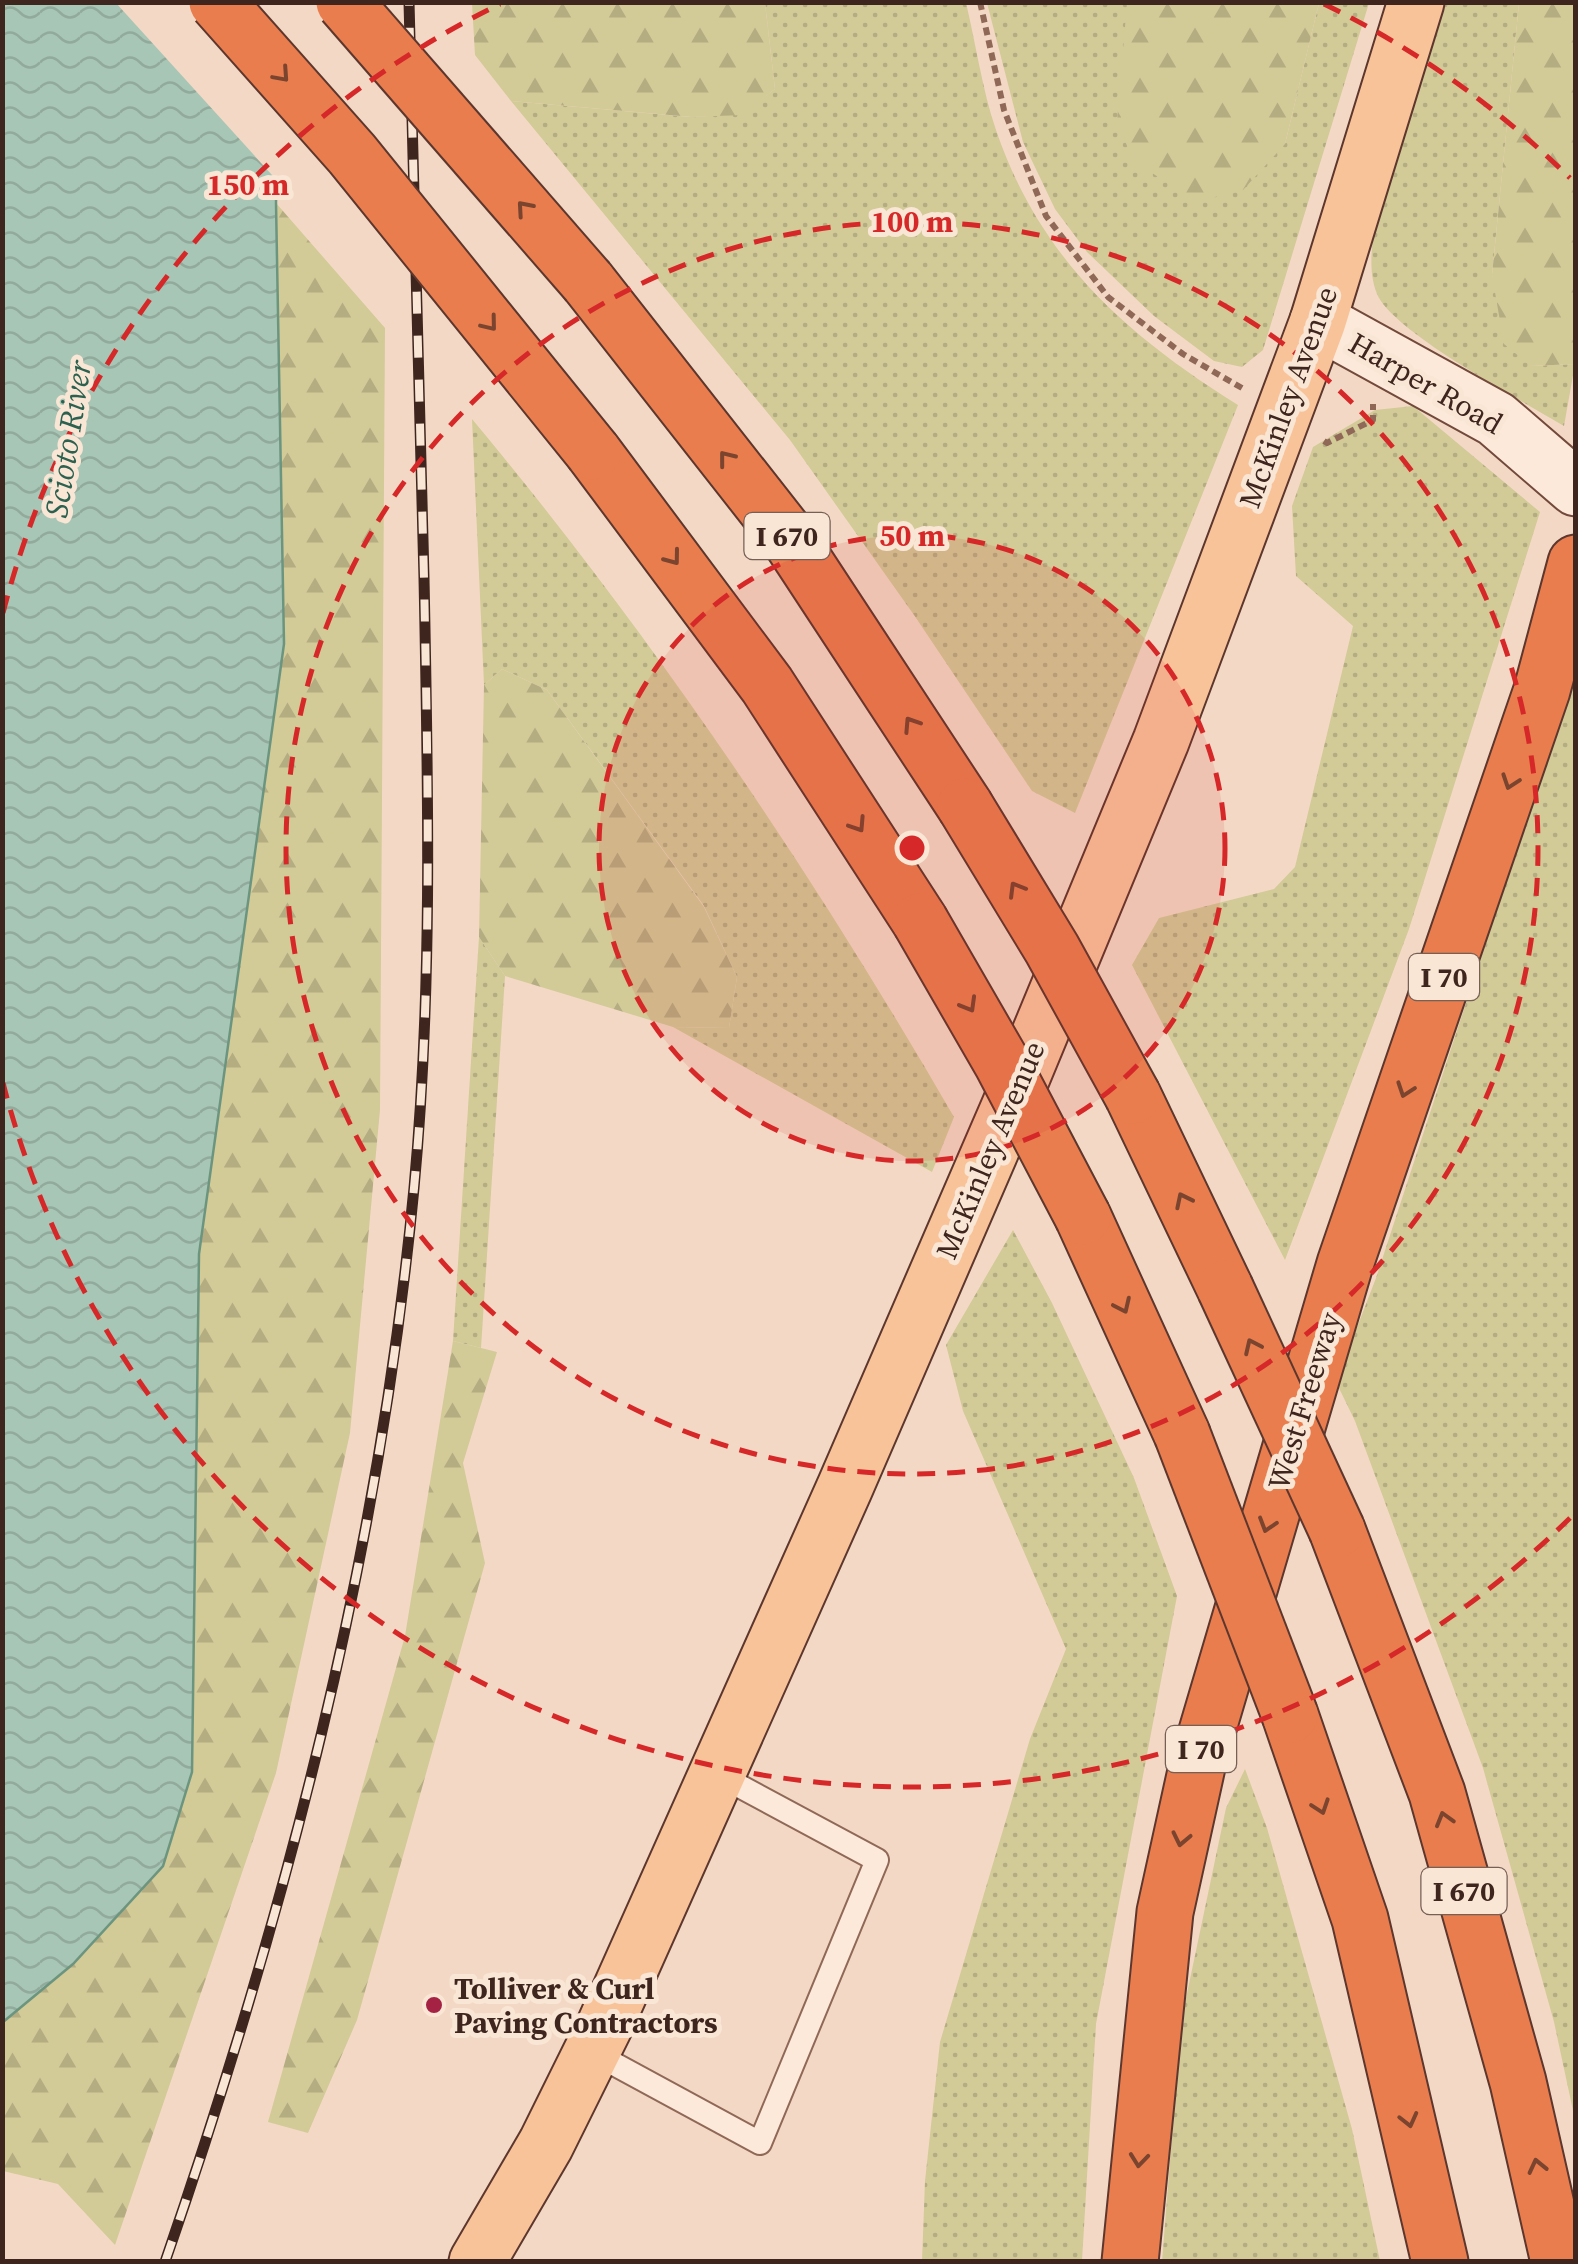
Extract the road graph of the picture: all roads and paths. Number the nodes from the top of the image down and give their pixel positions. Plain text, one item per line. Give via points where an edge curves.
1 (217, 2) edge
2 (344, 2) edge
3 (980, 2) edge
4 (1416, 2) edge
5 (1318, 322) junction
6 (1396, 364) junction
7 (1284, 412) junction
8 (1576, 488) edge
9 (1576, 563) edge
10 (717, 1774) junction
11 (592, 2052) junction
12 (478, 2262) edge
13 (1130, 2262) edge
14 (1440, 2262) edge
15 (1559, 2262) edge

1 -> 14 highway, bridge via 352,154 593,452 767,685 920,921 1002,1063 1083,1217 1182,1434 1290,1715 1360,1919
15 -> 2 highway, I 670, bridge via 1518,2082 1437,1793 1337,1530 1133,1096 965,806 788,538 588,282
3 - 7 path via 1004,110 1046,216 1108,297 1182,354
4 - 5 main road, McKinley Avenue
5 - 6 street, Harper Road
5 - 7 main road, McKinley Avenue
6 - 7 path via 1373,405 1373,420 1327,443
6 - 8 street, Harper Road via 1496,419
7 - 10 main road, McKinley Avenue via 1161,740 1010,1108
9 -> 13 highway, West Freeway / I 70 via 1542,690 1346,1264 1198,1762 1165,1912
10 - 11 main road, McKinley Avenue
10 - 11 lane via 877,1860 760,2143
11 - 12 main road, McKinley Avenue

